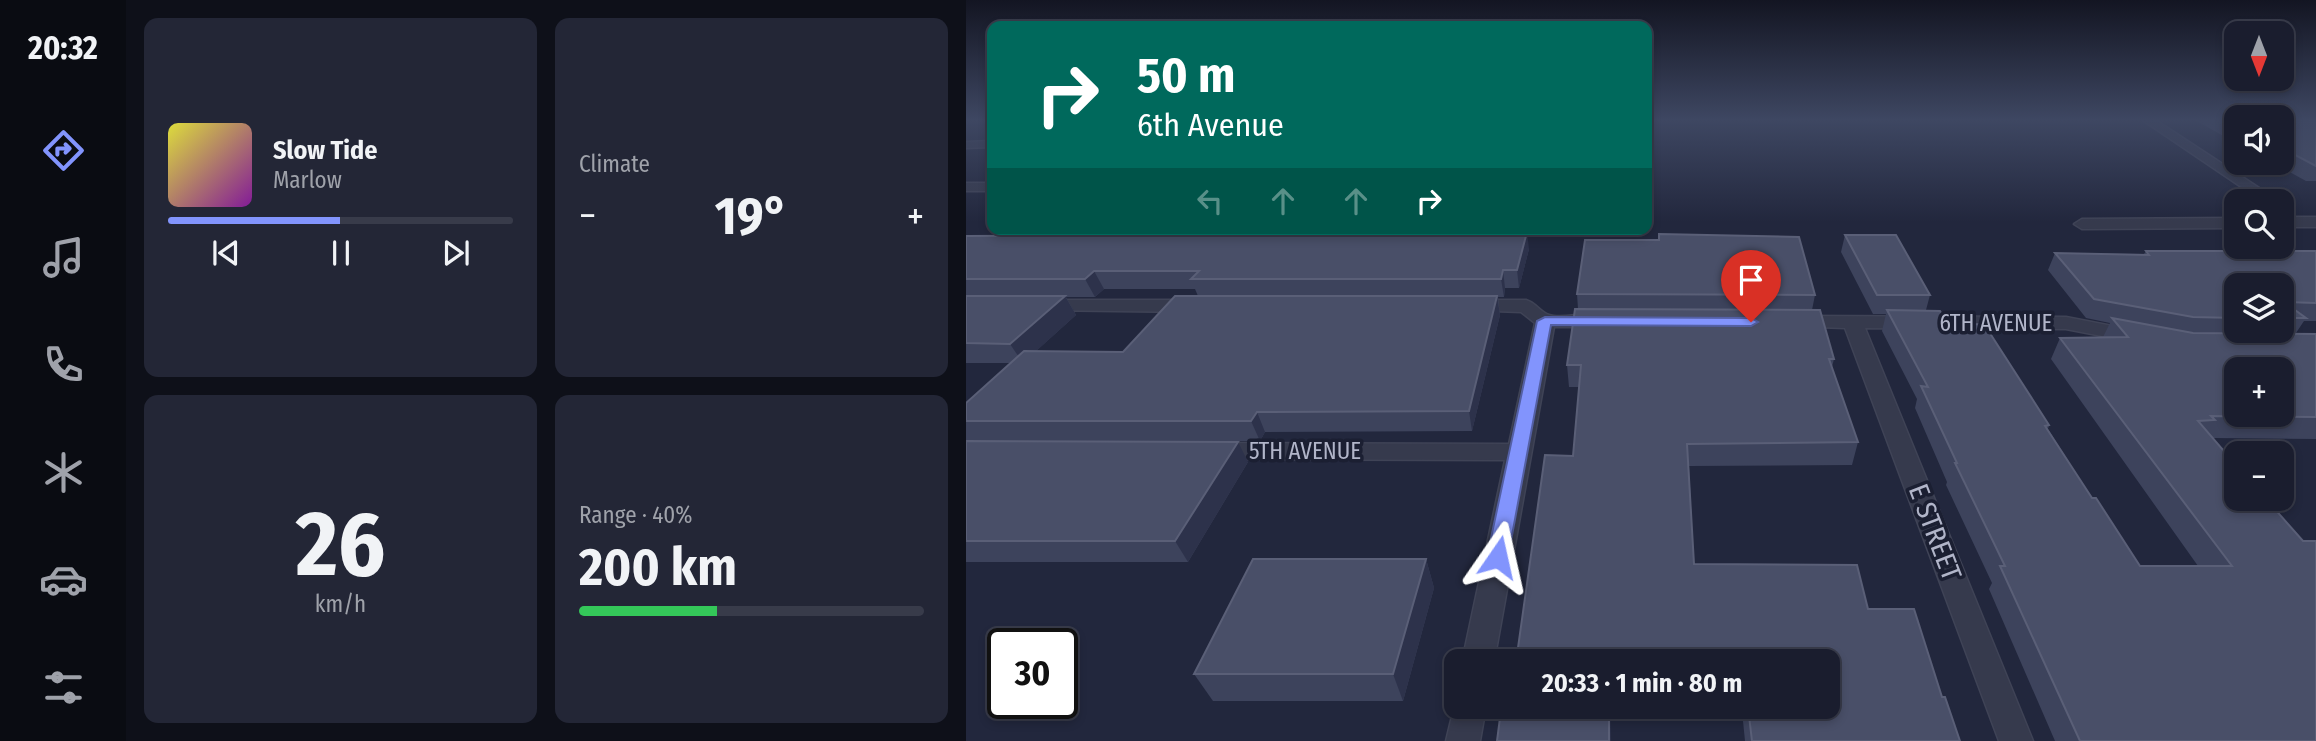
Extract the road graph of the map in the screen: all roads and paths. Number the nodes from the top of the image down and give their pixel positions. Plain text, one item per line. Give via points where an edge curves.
1 (2201, 154) edge
2 (966, 187) edge
3 (987, 187) edge
4 (2254, 189) edge
5 (2294, 214) edge
6 (2310, 222) edge
7 (2224, 223) edge
8 (2081, 224) dead end
9 (1021, 306) edge
10 (1212, 306) edge
11 (1458, 306) edge
12 (1545, 321) junction
13 (1612, 321) edge
14 (1773, 322) edge
15 (1853, 323) junction
16 (2156, 340) edge
17 (1200, 451) edge
18 (1518, 452) junction
19 (1480, 649) edge
20 (1467, 719) edge
21 (1463, 741) edge
22 (2016, 741) edge

1 - 4 street
2 - 3 lane
5 - 6 street
7 - 8 street
9 - 10 street
11 - 12 street via 1526,306
12 - 13 street
12 - 18 street
14 - 15 street, 6TH AVENUE
15 - 16 street, 6TH AVENUE via 2066,323
15 - 22 street, E STREET
17 - 18 street, 5TH AVENUE
18 - 19 street
20 - 21 street

